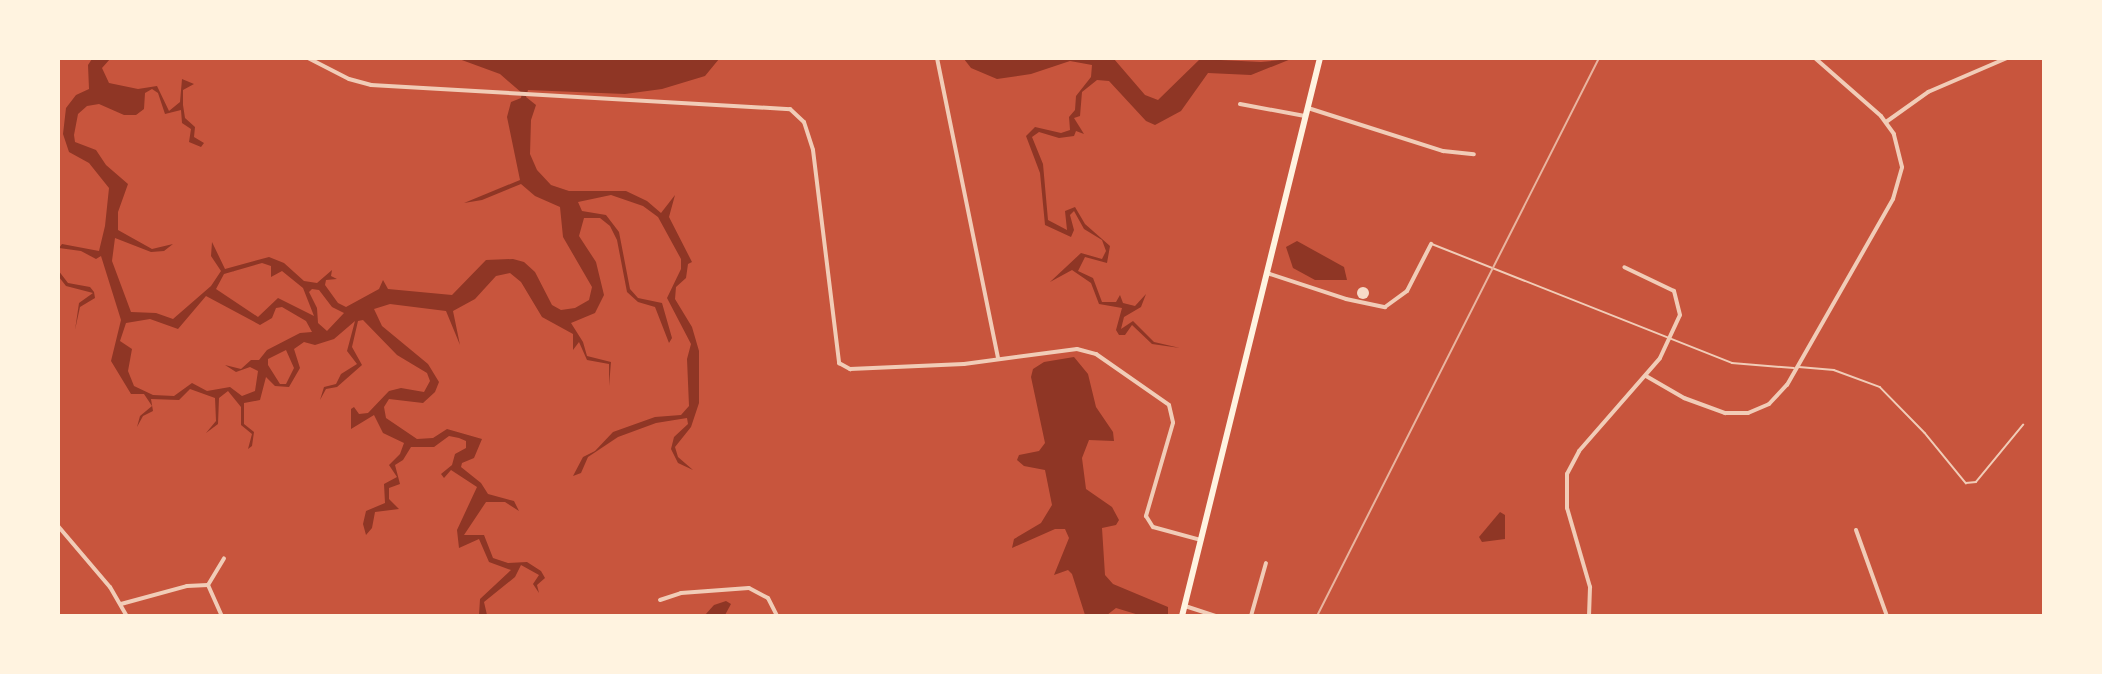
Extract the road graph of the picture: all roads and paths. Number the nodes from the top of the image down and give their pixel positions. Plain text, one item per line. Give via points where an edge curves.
1 (308, 58) edge
2 (937, 58) edge
3 (1320, 58) edge
4 (1815, 58) edge
5 (2007, 58) edge
6 (1240, 104) dead end
7 (1308, 108) junction
8 (1306, 116) junction
9 (1886, 122) junction
10 (1474, 154) dead end
11 (1431, 244) joint
12 (1624, 267) dead end
13 (1267, 273) junction
14 (1670, 339) junction
15 (998, 359) junction
16 (1797, 368) junction
17 (1646, 376) junction
18 (2024, 425) dead end
19 (58, 526) edge
20 (1856, 530) dead end
21 (1201, 540) junction
22 (224, 558) dead end
23 (1266, 563) dead end
24 (208, 585) junction
25 (660, 600) dead end
26 (121, 604) junction
27 (1184, 606) junction
28 (127, 615) edge
29 (222, 615) edge
30 (777, 615) edge
31 (1182, 615) edge
32 (1215, 615) edge
33 (1251, 615) edge
34 (1589, 615) edge
35 (1887, 615) edge

1 - 15 street via 358,82 790,109 804,122 813,150 839,363 850,369
2 - 15 street
3 - 7 main road
4 - 9 street
5 - 9 street via 1928,92
6 - 8 street
7 - 8 main road
7 - 10 street via 1451,154
8 - 13 main road
9 - 16 street via 1901,156 1898,188
11 - 13 street via 1407,291 1385,307 1346,299
11 - 14 lane
12 - 14 street via 1674,291 1681,309
13 - 21 main road
14 - 16 lane via 1737,364
14 - 17 street
15 - 21 street via 1090,351 1165,401 1172,411 1173,423 1146,516 1153,526
16 - 17 street via 1769,404 1736,414 1684,398
16 - 18 lane via 1834,370 1880,387 1966,483 1976,482
17 - 34 street via 1579,451 1567,474 1568,508 1590,587
19 - 26 street
20 - 35 street
21 - 27 main road
22 - 24 street
23 - 33 street
24 - 26 street via 188,586
24 - 29 street
25 - 30 street via 681,593 749,588 768,598
26 - 28 street
27 - 31 main road
27 - 32 street

